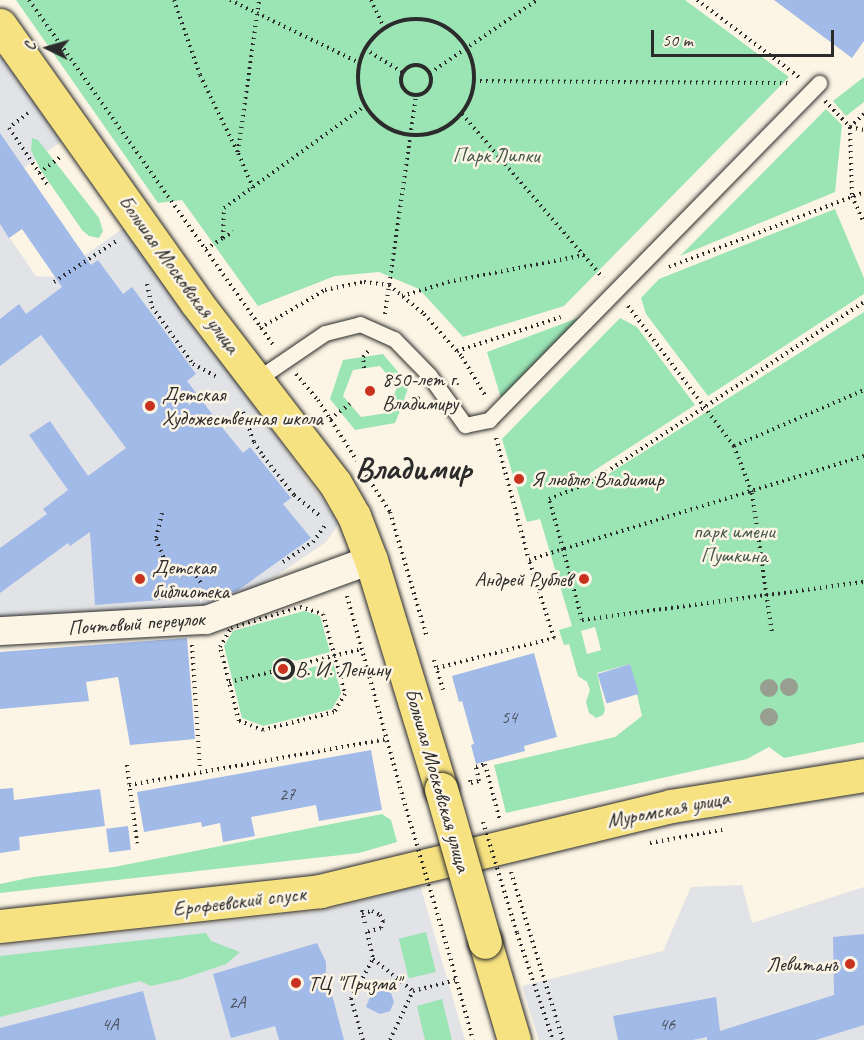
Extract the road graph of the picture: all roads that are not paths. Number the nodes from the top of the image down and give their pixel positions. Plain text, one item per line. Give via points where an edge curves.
1 (0, 25) edge
2 (816, 86) road end
3 (248, 392) junction
4 (371, 560) junction
5 (0, 631) edge
6 (864, 775) edge
7 (474, 852) joint
8 (0, 926) edge
9 (514, 1040) edge

1 - 3 main road, Большая Московская улица via 196,302
2 - 3 lane via 489,420 465,425 429,375 394,339 360,324 325,333
3 - 4 main road, Большая Московская улица via 335,483 354,516
4 - 5 street, Почтовый переулок via 199,632
4 - 9 main road, Большая Московская улица, bridge via 456,786 484,942
6 - 7 main road, Муромская улица via 671,806
7 - 8 main road, Ерофеевский спуск via 320,891

